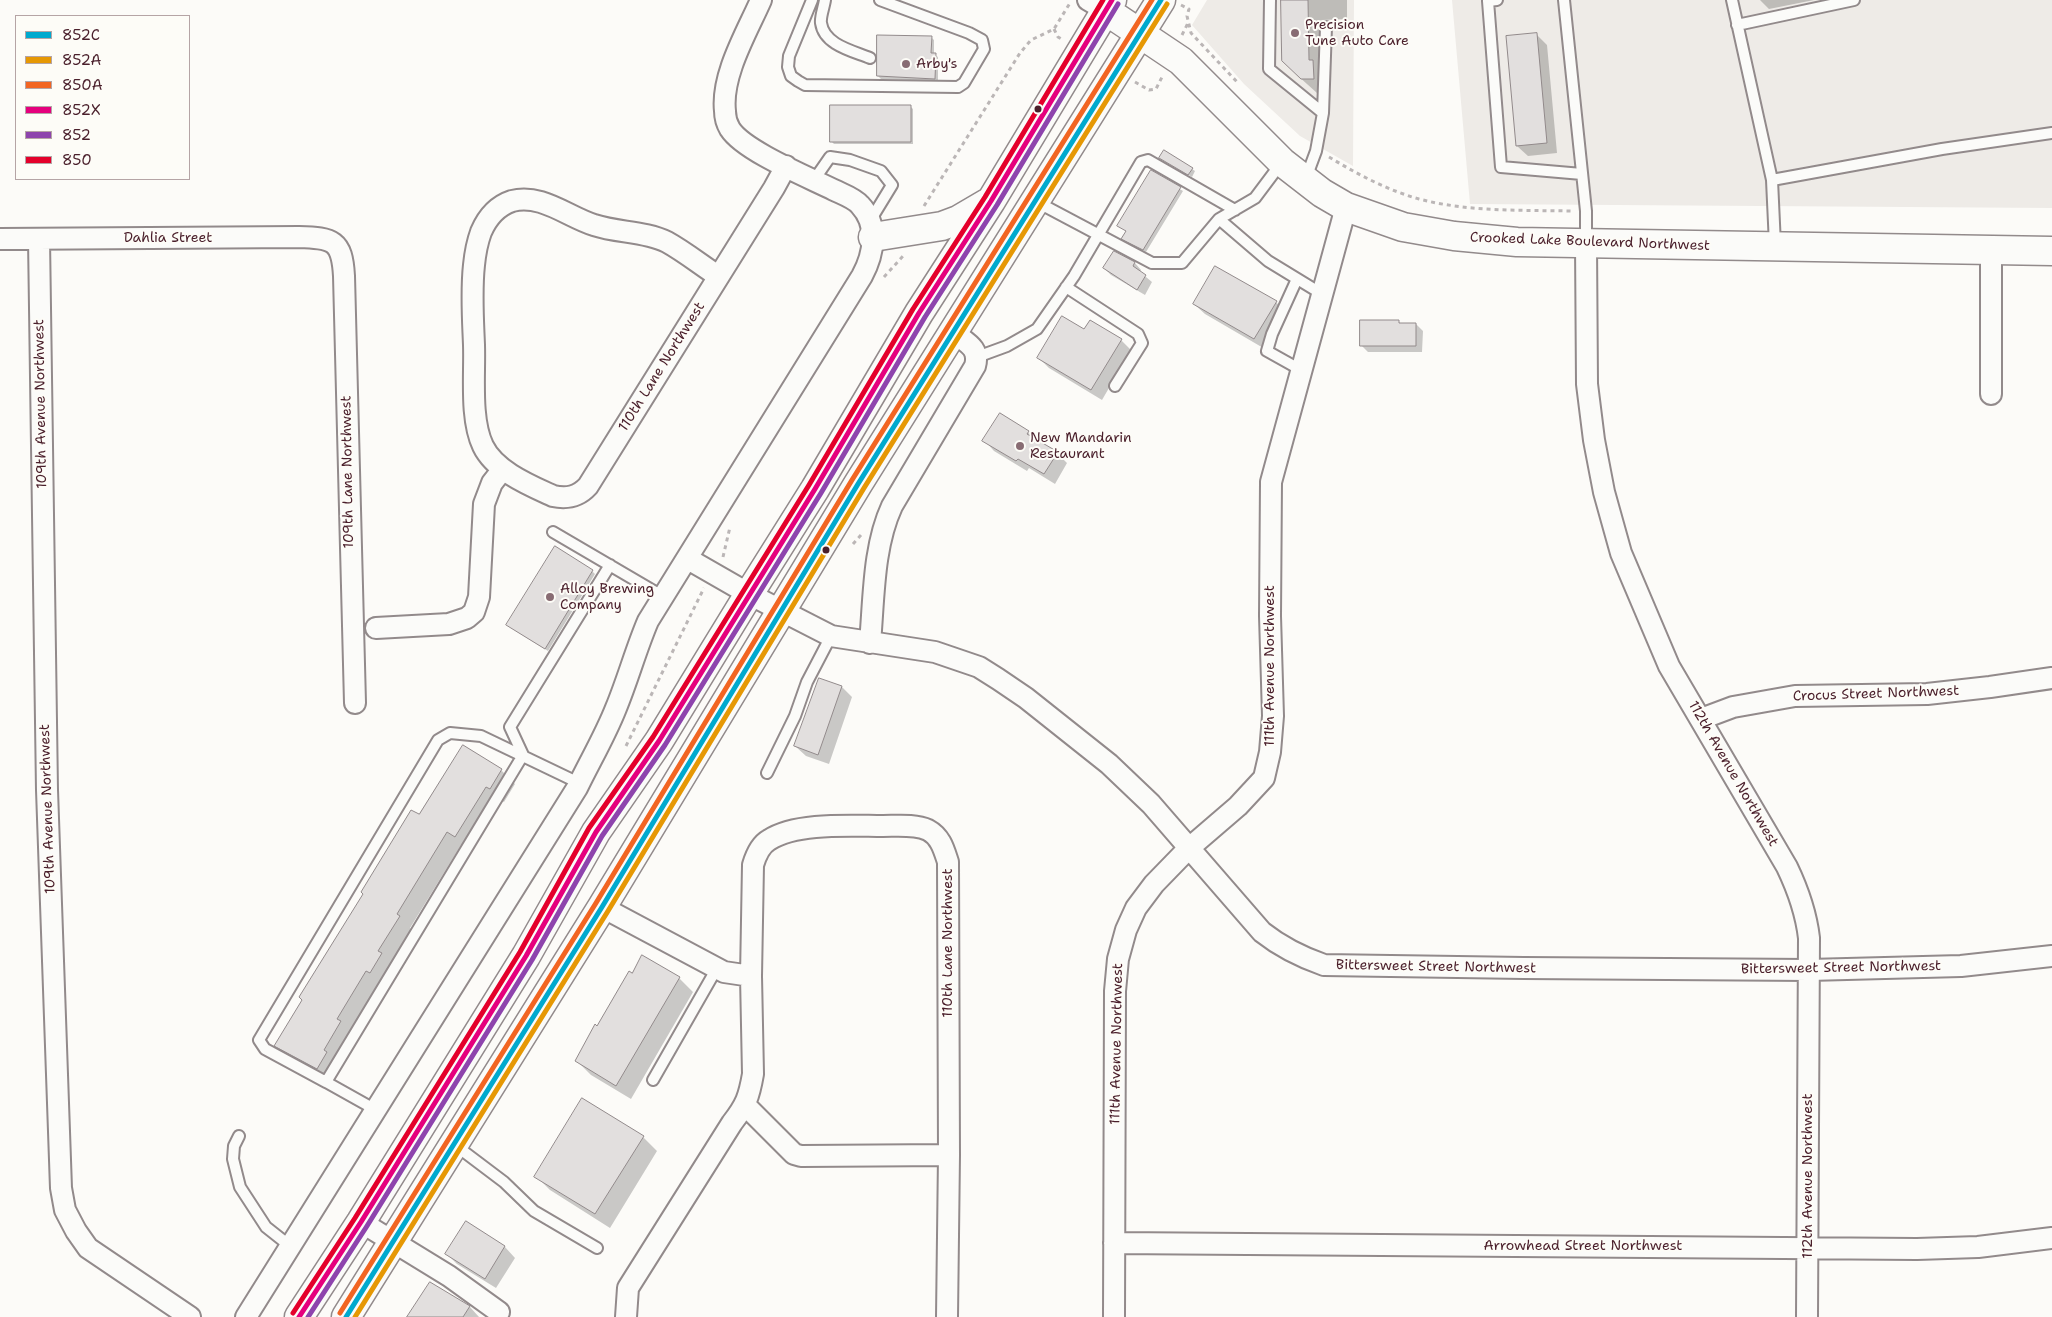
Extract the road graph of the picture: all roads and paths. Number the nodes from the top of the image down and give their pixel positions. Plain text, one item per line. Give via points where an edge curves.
1 (761, 0) edge
2 (812, 0) edge
3 (825, 0) edge
4 (880, 0) edge
5 (1072, 0) edge
6 (1161, 0) edge
7 (1270, 0) edge
8 (1497, 0) edge
9 (1564, 0) edge
10 (1732, 0) edge
11 (1854, 0) edge
12 (1102, 3) edge
13 (1189, 9) dead end
14 (1737, 25) junction
15 (1326, 27) dead end
16 (1141, 33) junction
17 (870, 58) dead end
18 (1241, 86) dead end
19 (1323, 113) junction
20 (2052, 133) edge
21 (1316, 151) junction
22 (1282, 162) junction
23 (786, 166) junction
24 (1582, 174) junction
25 (814, 180) junction
26 (1305, 180) junction
27 (1772, 180) junction
28 (991, 201) junction
29 (1036, 202) junction
30 (1346, 207) junction
31 (922, 209) dead end
32 (1235, 210) junction
33 (1586, 211) junction
34 (1219, 219) junction
35 (871, 229) junction
36 (1097, 234) junction
37 (0, 239) edge
38 (39, 239) junction
39 (335, 244) joint
40 (1586, 244) junction
41 (1775, 246) junction
42 (1991, 250) junction
43 (2052, 251) edge
44 (718, 276) junction
45 (1297, 279) junction
46 (1066, 287) junction
47 (1322, 294) junction
48 (954, 333) junction
49 (977, 358) junction
50 (1302, 370) junction
51 (1115, 386) dead end
52 (1991, 394) dead end
53 (503, 469) junction
54 (553, 532) dead end
55 (688, 559) junction
56 (610, 565) junction
57 (749, 594) junction
58 (664, 597) junction
59 (782, 612) junction
60 (376, 628) dead end
61 (831, 636) junction
62 (870, 643) junction
63 (2052, 678) edge
64 (355, 703) dead end
65 (1701, 718) junction
66 (523, 755) junction
67 (767, 773) dead end
68 (579, 783) junction
69 (1188, 849) junction
70 (602, 907) junction
71 (2052, 956) edge
72 (718, 968) junction
73 (1809, 970) junction
74 (752, 976) junction
75 (653, 1080) dead end
76 (326, 1082) junction
77 (746, 1105) junction
78 (376, 1110) junction
79 (239, 1136) dead end
80 (454, 1144) junction
81 (948, 1155) junction
82 (361, 1222) junction
83 (2052, 1238) edge
84 (394, 1242) junction
85 (1114, 1243) junction
86 (290, 1246) junction
87 (597, 1248) dead end
88 (1808, 1248) junction
89 (499, 1312) dead end
90 (190, 1317) edge
91 (246, 1317) edge
92 (299, 1317) edge
93 (346, 1317) edge
94 (626, 1317) edge
95 (947, 1317) edge
96 (1114, 1317) edge
97 (1807, 1317) edge

1 - 23 street via 733,62 725,89 725,111 730,129 740,140
2 - 4 lane via 789,56 788,67 791,76 805,85 958,87 964,83 984,49 982,40
3 - 17 lane via 821,23 826,34 834,43
5 - 31 path via 1054,29 1031,40 1020,53
6 - 16 main road
7 - 19 lane via 1269,69
8 - 24 lane via 1488,1 1501,167
9 - 24 lane
10 - 14 lane
11 - 14 lane
12 - 16 main road, Crooked Lake Boulevard Northwest
12 - 28 main road
13 - 18 path via 1187,16 1192,33
14 - 27 lane
15 - 19 lane
16 - 22 main road, Crooked Lake Boulevard Northwest via 1190,69
16 - 29 main road
19 - 21 lane
20 - 27 lane
21 - 26 lane
21 - 33 path via 1388,188 1450,206 1485,210
22 - 26 main road, Crooked Lake Boulevard Northwest
22 - 32 lane via 1256,198
23 - 25 street
23 - 44 street, 110th Lane Northwest
24 - 33 lane
25 - 35 street via 860,204
25 - 35 lane via 830,157 881,171 892,185
26 - 30 main road, Crooked Lake Boulevard Northwest
27 - 41 lane
28 - 35 main road via 942,226
28 - 57 main road via 919,313
29 - 36 lane
29 - 48 main road
30 - 40 main road, Crooked Lake Boulevard Northwest via 1403,227 1454,236
30 - 47 street, 111th Avenue Northwest
32 - 34 lane
32 - 36 lane via 1148,160 1141,162
33 - 40 lane
34 - 36 lane via 1182,264 1152,263
34 - 45 lane via 1268,261
35 - 55 street via 870,259 862,276
36 - 46 lane
37 - 38 street, Dahlia Street
38 - 39 street, Dahlia Street via 298,237 321,238
38 - 90 street, 109th Avenue Northwest via 47,790 61,1188 65,1210 88,1248
39 - 64 street, 109th Lane Northwest via 343,259 344,276
40 - 41 main road, Crooked Lake Boulevard Northwest
40 - 65 street, 112th Avenue Northwest via 1587,384 1604,492 1621,553 1644,610 1669,666
41 - 42 main road, Crooked Lake Boulevard Northwest
42 - 43 main road, Crooked Lake Boulevard Northwest
42 - 52 street
44 - 53 street, 110th Lane Northwest via 581,493 562,498 553,496
44 - 53 street via 668,242 656,238 593,225 539,201 512,201 500,206 487,220 481,233 473,286 478,431 492,460
45 - 47 lane
45 - 50 lane via 1267,351
46 - 49 lane via 1037,329
46 - 51 lane via 1138,334 1142,343
47 - 50 street, 111th Avenue Northwest
48 - 49 street via 973,347
48 - 59 main road
49 - 62 street via 904,483 884,524
50 - 69 street, 111th Avenue Northwest via 1271,482 1273,716 1264,778 1238,806
53 - 60 street via 492,483 484,504 479,597 474,612 468,618 449,624
54 - 56 lane
55 - 57 street, Bittersweet Street Northwest
55 - 58 street
56 - 58 lane
56 - 66 lane via 510,728
57 - 59 street, Bittersweet Street Northwest
57 - 82 main road via 659,740 596,832 526,956
58 - 68 street via 648,620 617,706
59 - 61 street, Bittersweet Street Northwest
59 - 70 main road
61 - 62 street, Bittersweet Street Northwest
61 - 67 lane
62 - 69 street, Bittersweet Street Northwest via 935,652 979,667 998,679 1109,764 1150,804
63 - 65 street, Crocus Street Northwest via 1927,694 1795,696 1733,707
65 - 73 street, 112th Avenue Northwest via 1798,889 1806,915
66 - 68 lane
66 - 76 lane
66 - 76 lane via 481,736 450,734 438,740 259,1040 265,1049
68 - 78 street
69 - 73 street, Bittersweet Street Northwest via 1262,932 1279,945 1324,965
69 - 85 street, 111th Avenue Northwest via 1136,908 1118,959
70 - 72 street
70 - 80 main road
71 - 73 street, Bittersweet Street Northwest via 1961,966
72 - 74 street via 724,972
72 - 75 lane
73 - 88 street, 112th Avenue Northwest
74 - 77 street, 110th Lane Northwest via 753,1074
74 - 81 street, 110th Lane Northwest via 753,865 768,840 781,834 831,826 914,826 937,837 948,862
76 - 78 lane
77 - 81 street via 794,1154 801,1156
77 - 94 street, 110th Lane Northwest via 628,1288
78 - 86 street
79 - 86 lane via 233,1159 240,1187 266,1226
80 - 84 main road
80 - 87 lane via 504,1182 534,1211
81 - 95 street, 110th Lane Northwest
82 - 84 street
82 - 92 main road
83 - 88 street, Arrowhead Street Northwest via 1978,1247
84 - 89 street
84 - 93 main road
85 - 88 street, Arrowhead Street Northwest
85 - 96 street, 111th Avenue Northwest
86 - 91 street
88 - 97 street, 112th Avenue Northwest

